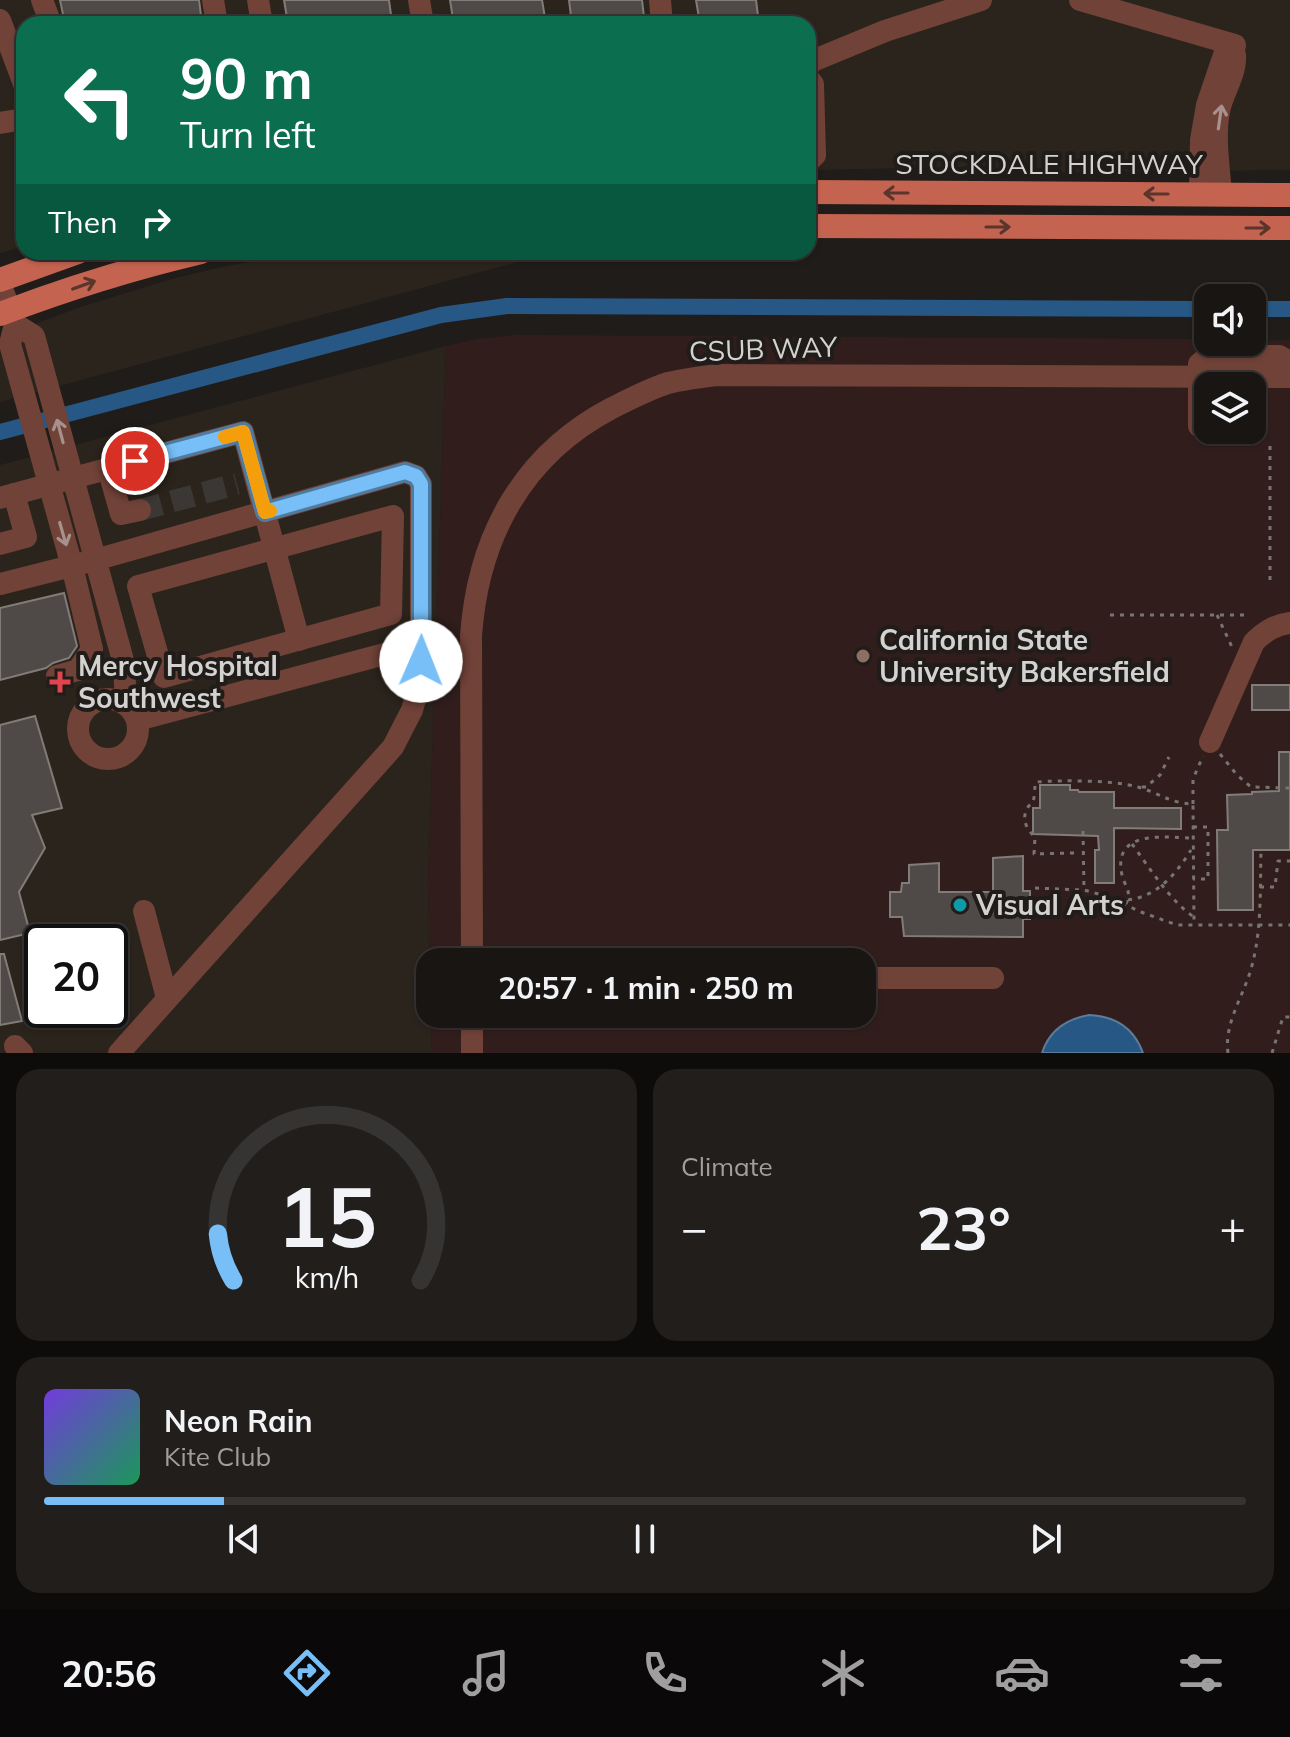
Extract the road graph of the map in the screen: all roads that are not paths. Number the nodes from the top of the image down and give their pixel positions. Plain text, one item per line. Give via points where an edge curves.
1 (981, 0) edge
2 (1080, 0) edge
3 (0, 20) edge
4 (16, 63) edge
5 (816, 63) edge
6 (816, 192) edge
7 (1210, 194) junction
8 (1290, 195) edge
9 (816, 226) edge
10 (1290, 228) edge
11 (57, 260) edge
12 (166, 260) edge
13 (0, 282) edge
14 (8, 316) edge
15 (1194, 377) edge
16 (1266, 377) edge
17 (1290, 377) edge
18 (108, 468) junction
19 (73, 478) junction
20 (49, 485) junction
21 (7, 496) edge
22 (140, 510) dead end
23 (265, 512) junction
24 (0, 544) edge
25 (274, 547) junction
26 (95, 560) junction
27 (72, 566) junction
28 (0, 584) edge
29 (1290, 623) edge
30 (299, 640) junction
31 (422, 644) junction
32 (57, 676) dead end
33 (1210, 742) road end
34 (144, 911) dead end
35 (472, 948) edge
36 (876, 978) edge
37 (993, 978) dead end
38 (167, 998) junction
39 (472, 1028) edge
40 (119, 1053) edge
41 (472, 1053) edge

1 - 5 street via 885,31
2 - 7 street via 1235,45 1236,66 1219,110
3 - 4 street
7 -> 6 main road, STOCKDALE HIGHWAY
7 - 8 main road, STOCKDALE HIGHWAY
9 -> 10 main road
11 - 13 main road
14 -> 12 main road via 99,279
13 - 14 street
19 -> 14 street via 34,336
14 - 20 street via 10,344
15 - 35 street, CSUB WAY via 717,375 668,383 626,400 569,435 524,481 504,513 481,567 473,607
16 - 17 street, CSUB WAY
18 - 19 street
18 - 22 street via 121,514
18 - 23 street via 243,432 246,482
19 - 20 street
19 - 26 street
20 - 21 street
20 -> 27 street
21 - 24 street via 26,537
23 - 25 street
23 - 26 street
23 - 31 street via 405,472 416,476 421,484
25 - 30 street
25 - 30 street via 393,516 391,614
25 - 30 street via 138,586 164,677
26 - 27 street
26 - 31 street via 124,664 131,712
27 - 28 street
27 - 32 street via 92,649 78,670
29 - 33 street via 1264,632 1254,642
31 - 38 street via 421,679 393,747
34 - 38 street
36 - 37 street
38 - 40 street
39 - 41 street

